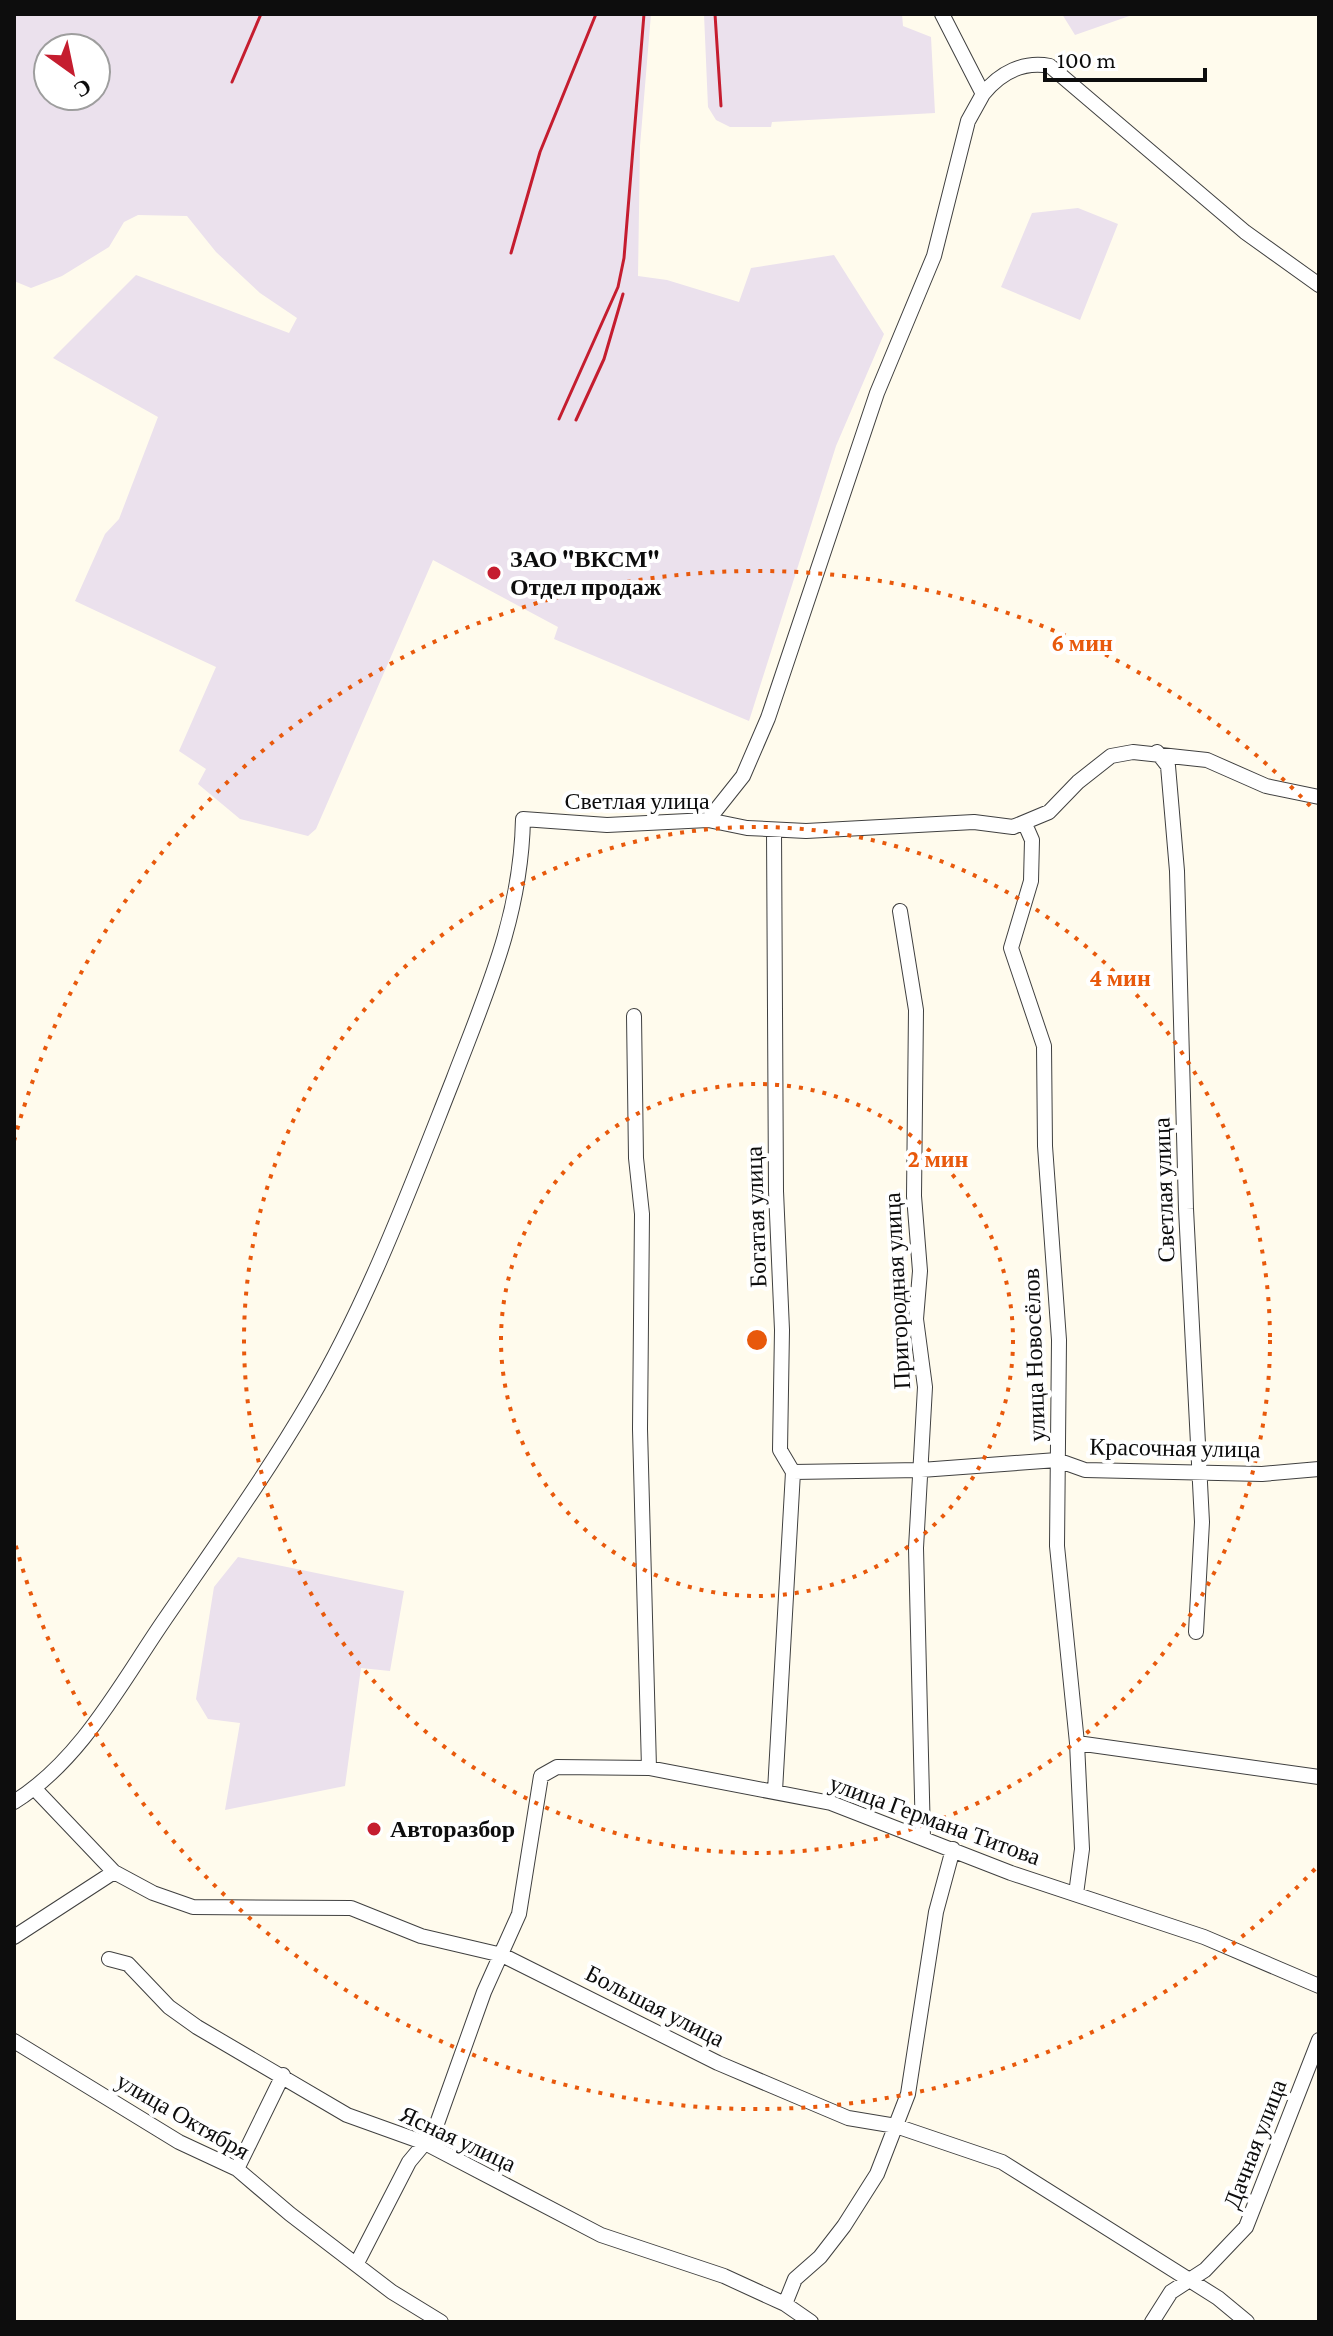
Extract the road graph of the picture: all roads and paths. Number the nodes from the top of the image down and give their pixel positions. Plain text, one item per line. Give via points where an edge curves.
1 (942, 14) edge
2 (983, 94) junction
3 (1319, 285) edge
4 (1157, 752) junction
5 (1319, 797) edge
6 (708, 820) junction
7 (1025, 824) junction
8 (774, 830) junction
9 (900, 911) dead end
10 (634, 1016) dead end
11 (1057, 1460) junction
12 (1319, 1469) edge
13 (921, 1470) junction
14 (1199, 1470) junction
15 (793, 1472) junction
16 (1196, 1632) dead end
17 (1077, 1743) junction
18 (649, 1768) junction
19 (1319, 1777) edge
20 (35, 1789) junction
21 (775, 1791) junction
22 (14, 1802) edge
23 (923, 1838) junction
24 (953, 1849) junction
25 (114, 1872) junction
26 (1076, 1894) junction
27 (14, 1937) edge
28 (502, 1955) junction
29 (109, 1959) dead end
30 (1319, 1986) edge
31 (1319, 2040) edge
32 (14, 2041) edge
33 (283, 2075) junction
34 (896, 2126) junction
35 (425, 2143) junction
36 (237, 2169) junction
37 (357, 2263) junction
38 (1189, 2279) junction
39 (785, 2304) junction
40 (441, 2322) edge
41 (811, 2322) edge
42 (1152, 2322) edge
43 (1247, 2322) edge

1 - 2 street
2 - 3 street via 1010,71 1050,66 1245,232
2 - 6 street via 965,133 934,256 877,393 768,718 743,776
4 - 5 street via 1207,760 1266,786
4 - 7 street via 1111,756 1049,812
4 - 14 street, Светлая улица via 1168,766 1176,857
6 - 8 street, Светлая улица
6 - 20 street, Светлая улица via 607,825 523,819 522,868 497,967 412,1184 334,1357 276,1455 82,1740
7 - 8 street, Светлая улица
7 - 11 street, улица Новосёлов via 1032,840 1031,881 1011,948 1044,1046 1045,1146 1059,1340
8 - 15 street, Богатая улица via 780,1450
9 - 13 street, Пригородная улица via 916,1010 916,1319 925,1387
10 - 18 street via 642,1214 640,1429
11 - 13 street, Красочная улица
11 - 14 street, Красочная улица via 1085,1470
11 - 17 street, улица Новосёлов via 1057,1546
12 - 14 street, Красочная улица via 1262,1474
13 - 15 street, Красочная улица
13 - 23 street, Пригородная улица via 916,1548
14 - 16 street, Светлая улица
15 - 21 street, Богатая улица
17 - 19 street
17 - 26 street, улица Новосёлов via 1082,1849
18 - 21 street, улица Германа Титова
18 - 28 street, улица Германа Титова via 557,1767 541,1776 525,1888
20 - 22 street
20 - 25 street, Большая улица
21 - 23 street, улица Германа Титова via 831,1803
23 - 24 street, улица Германа Титова
24 - 26 street, улица Германа Титова
24 - 34 street via 936,1912 908,2094
25 - 27 street
25 - 28 street, Большая улица via 193,1907 351,1908 421,1936
26 - 30 street, улица Германа Титова via 1204,1937
28 - 34 street, Большая улица via 746,2075 848,2118
28 - 35 street via 434,2132
29 - 33 street, Ясная улица via 128,1964 169,2007 197,2027
31 - 38 street, Дачная улица via 1246,2227 1213,2263
32 - 36 street, улица Октября via 179,2142
33 - 35 street, Ясная улица via 347,2115
33 - 36 street
34 - 38 street, Большая улица via 1002,2162
34 - 39 street via 861,2200 820,2257 795,2279
35 - 37 street via 409,2162
35 - 39 street, Ясная улица via 601,2235 724,2276
36 - 37 street, улица Октября
37 - 40 street, улица Октября
38 - 42 street, Дачная улица via 1171,2292
38 - 43 street, Большая улица
39 - 41 street, Ясная улица

